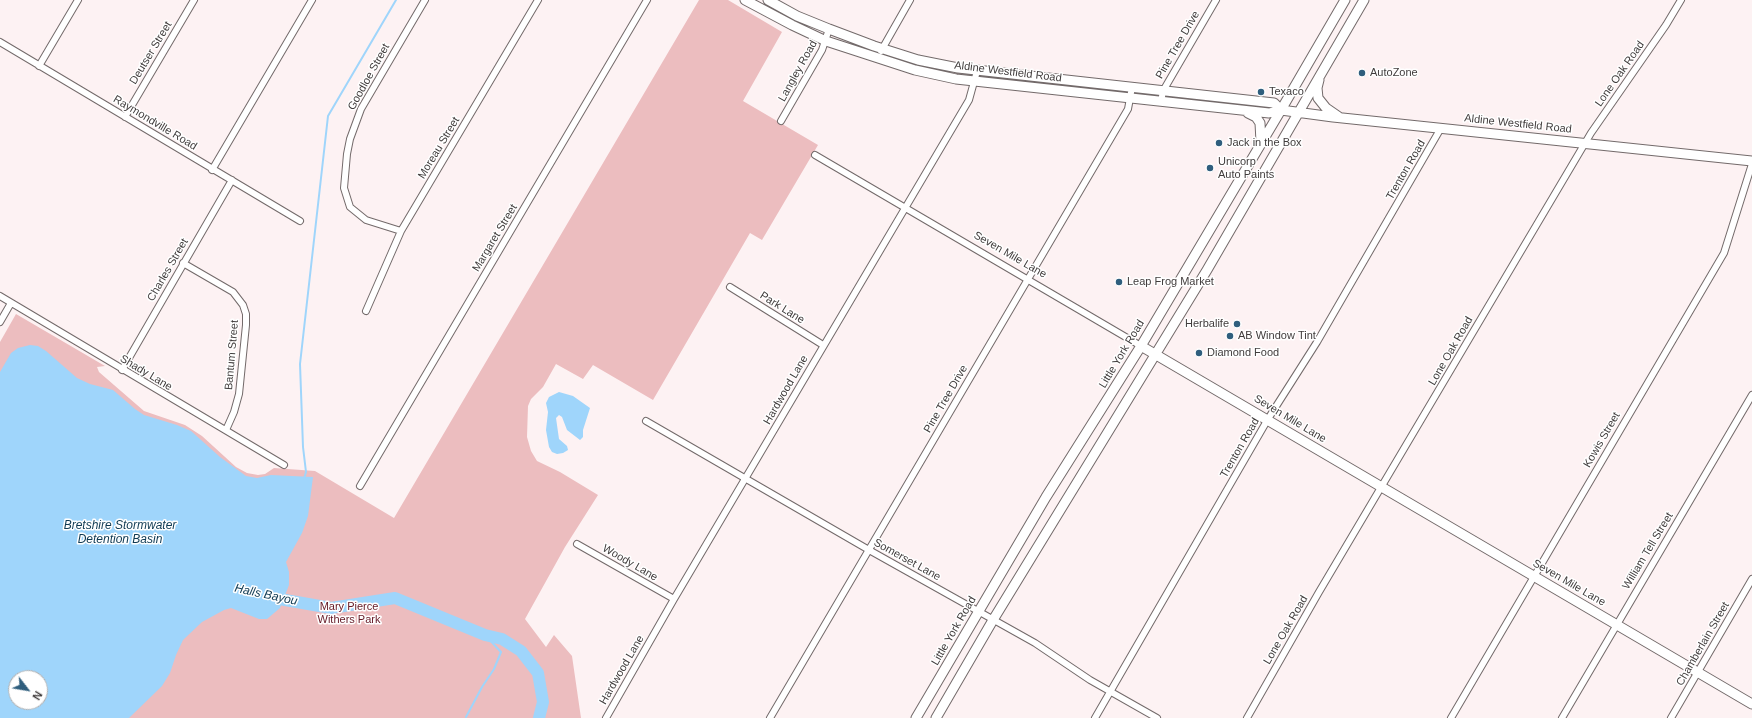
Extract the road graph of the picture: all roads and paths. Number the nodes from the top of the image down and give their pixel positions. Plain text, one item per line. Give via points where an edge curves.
1 (78, 0) edge
2 (194, 0) edge
3 (312, 0) edge
4 (425, 0) edge
5 (538, 0) edge
6 (647, 0) edge
7 (768, 0) edge
8 (910, 0) edge
9 (1216, 0) edge
10 (1345, 0) edge
11 (1364, 0) edge
12 (1681, 0) edge
13 (748, 1) edge
14 (829, 30) junction
15 (851, 38) junction
16 (826, 41) junction
17 (0, 42) edge
18 (848, 48) junction
19 (882, 48) junction
20 (876, 58) junction
21 (40, 66) junction
22 (977, 70) junction
23 (1321, 73) junction
24 (975, 81) junction
25 (1132, 87) junction
26 (1163, 91) junction
27 (1130, 98) junction
28 (1161, 102) junction
29 (1243, 110) junction
30 (1281, 110) junction
31 (1298, 112) junction
32 (125, 117) junction
33 (1340, 118) junction
34 (781, 121) dead end
35 (1441, 128) junction
36 (1260, 143) junction
37 (1584, 144) junction
38 (815, 155) dead end
39 (1752, 163) edge
40 (212, 170) junction
41 (232, 180) junction
42 (904, 208) junction
43 (300, 221) dead end
44 (401, 231) junction
45 (184, 263) junction
46 (1028, 279) junction
47 (730, 288) dead end
48 (0, 296) edge
49 (11, 303) junction
50 (366, 311) dead end
51 (0, 322) edge
52 (823, 346) junction
53 (1141, 346) junction
54 (1155, 354) junction
55 (122, 370) junction
56 (1752, 395) edge
57 (1268, 419) junction
58 (646, 421) dead end
59 (226, 430) junction
60 (284, 465) dead end
61 (746, 478) junction
62 (360, 486) dead end
63 (1382, 487) junction
64 (577, 544) dead end
65 (869, 550) junction
66 (1534, 576) junction
67 (1752, 580) edge
68 (674, 599) junction
69 (979, 612) junction
70 (993, 620) junction
71 (1616, 624) junction
72 (1698, 672) junction
73 (1110, 692) junction
74 (1752, 704) edge
75 (606, 718) edge
76 (770, 718) edge
77 (916, 718) edge
78 (936, 718) edge
79 (1095, 718) edge
80 (1156, 718) edge
81 (1247, 718) edge
82 (1451, 718) edge
83 (1562, 718) edge
84 (1671, 718) edge

1 - 21 street
2 - 32 street, Deutser Street
3 - 40 street
4 - 44 street, Goodloe Street via 361,109 350,139 346,162 344,188 350,207 366,220
5 - 44 street, Moreau Street
6 - 62 street, Margaret Street
7 - 14 main road, Aldine Westfield Road
8 - 19 street
9 - 26 street, Pine Tree Drive
10 - 30 main road, Little York Road
11 - 23 main road
12 - 37 street, Lone Oak Road
13 - 16 main road, Aldine Westfield Road
14 - 15 main road, Aldine Westfield Road
14 - 16 street, Langley Road
15 - 18 main road
15 - 19 main road, Aldine Westfield Road
16 - 18 main road, Aldine Westfield Road
16 - 34 street, Langley Road
17 - 21 street, Raymondville Road
18 - 20 main road, Aldine Westfield Road
19 - 20 street
19 - 22 main road, Aldine Westfield Road via 918,60
20 - 24 main road, Aldine Westfield Road via 915,70
21 - 32 street, Raymondville Road
22 - 24 street, Hardwood Lane
22 - 25 main road, Aldine Westfield Road
23 - 31 main road
23 - 33 main road via 1317,88 1318,98 1326,108
24 - 27 main road, Aldine Westfield Road
24 - 42 street, Hardwood Lane via 969,100
25 - 26 main road, Aldine Westfield Road
25 - 27 street, Pine Tree Drive
26 - 28 street, Pine Tree Drive
26 - 30 main road, Aldine Westfield Road via 1274,103
27 - 28 main road, Aldine Westfield Road
27 - 46 street, Pine Tree Drive via 1128,109
28 - 29 main road, Aldine Westfield Road
29 - 30 main road, Aldine Westfield Road via 1269,113
29 - 36 main road via 1256,117 1260,123
30 - 31 main road, Aldine Westfield Road
30 - 36 main road, Little York Road
31 - 33 main road, Aldine Westfield Road
31 - 54 main road via 1207,270
32 - 40 street, Raymondville Road
33 - 35 main road, Aldine Westfield Road
35 - 37 main road, Aldine Westfield Road
35 - 57 street, Trenton Road via 1317,342
36 - 53 main road, Little York Road
37 - 39 main road, Aldine Westfield Road
37 - 63 street, Lone Oak Road
38 - 42 street, Seven Mile Lane
39 - 66 street, Kowis Street via 1724,253
40 - 41 street, Raymondville Road
41 - 43 street, Raymondville Road
41 - 45 street, Charles Street
42 - 46 street, Seven Mile Lane
42 - 52 street, Hardwood Lane
44 - 50 street, Moreau Street
45 - 55 street, Charles Street
45 - 59 street, Bantum Street via 233,292 246,314 239,394
46 - 53 street, Seven Mile Lane
46 - 65 street, Pine Tree Drive
47 - 52 street, Park Lane
48 - 49 street, Shady Lane
49 - 51 street
49 - 55 street, Shady Lane
52 - 61 street, Hardwood Lane
53 - 54 main road, Seven Mile Lane
53 - 69 main road, Little York Road via 1046,497
54 - 57 main road, Seven Mile Lane
54 - 70 main road
55 - 59 street, Shady Lane
56 - 71 street, William Tell Street
57 - 63 main road, Seven Mile Lane
57 - 73 street, Trenton Road
58 - 61 street, Somerset Lane
59 - 60 street, Shady Lane
61 - 65 street, Somerset Lane
61 - 68 street, Hardwood Lane
63 - 66 main road, Seven Mile Lane
63 - 81 street, Lone Oak Road
64 - 68 street, Woody Lane
65 - 69 street, Somerset Lane
65 - 76 street, Pine Tree Drive
66 - 71 main road, Seven Mile Lane
66 - 82 street, Kowis Street
67 - 72 street, Chamberlain Street
68 - 75 street, Hardwood Lane
69 - 70 street, Somerset Lane
69 - 77 main road, Little York Road
70 - 73 street, Somerset Lane via 1045,648
70 - 78 main road
71 - 72 main road, Seven Mile Lane
71 - 83 street, William Tell Street
72 - 74 main road, Seven Mile Lane
72 - 84 street, Chamberlain Street
73 - 79 street, Trenton Road
73 - 80 street, Somerset Lane

